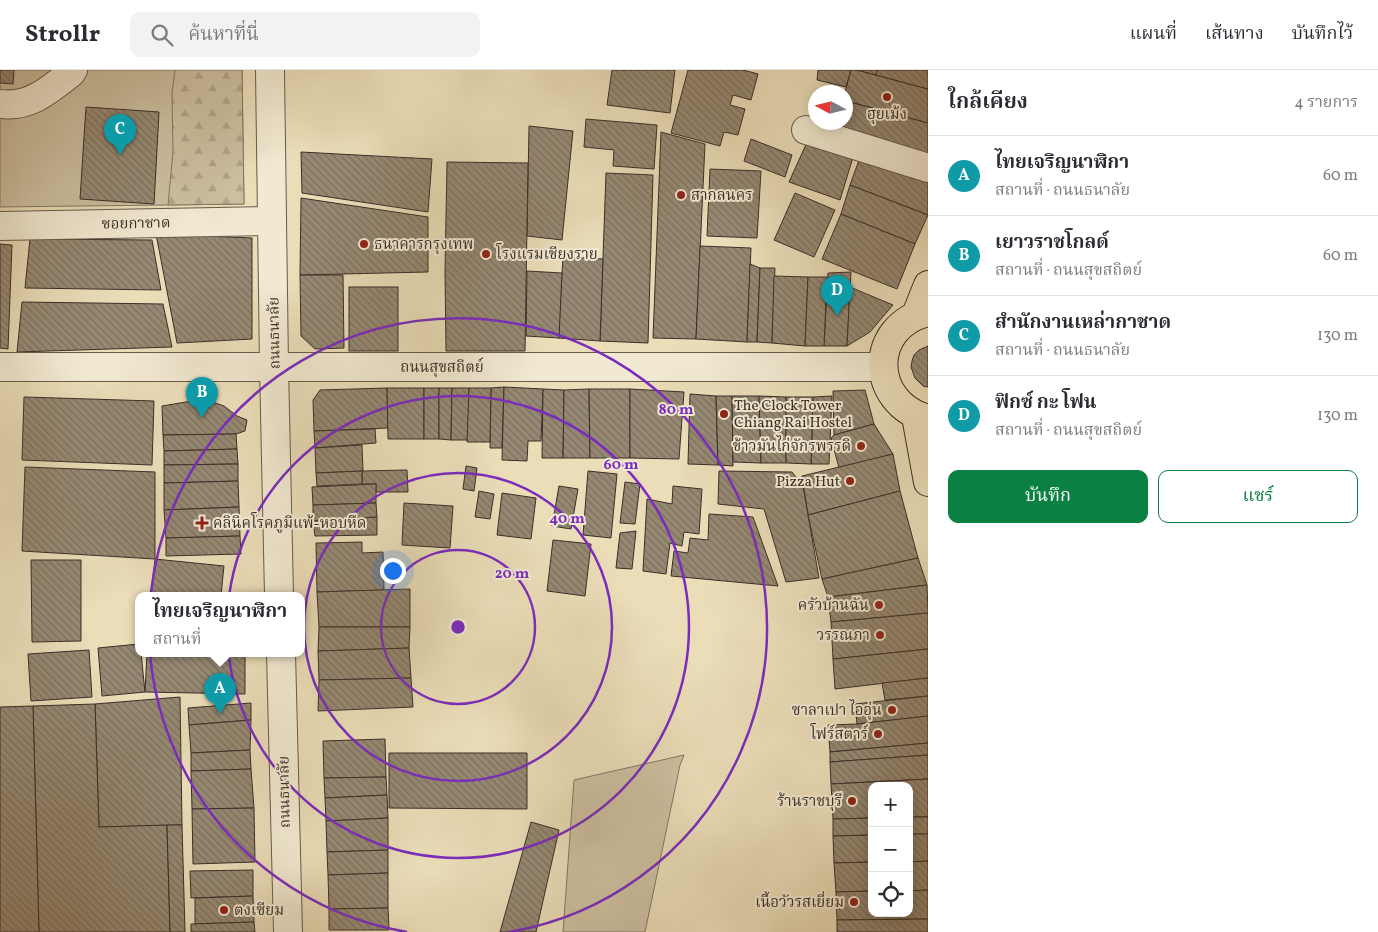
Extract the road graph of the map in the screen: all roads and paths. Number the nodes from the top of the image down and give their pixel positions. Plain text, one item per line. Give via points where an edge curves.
1 (72, 70) edge
2 (270, 70) edge
3 (0, 104) edge
4 (806, 130) dead end
5 (928, 168) edge
6 (272, 221) junction
7 (0, 226) edge
8 (928, 285) edge
9 (922, 313) edge
10 (0, 367) edge
11 (274, 367) junction
12 (883, 367) junction
13 (922, 417) edge
14 (928, 482) edge
15 (280, 592) edge
16 (281, 657) edge
17 (288, 932) edge

1 - 3 street via 41,97 12,106
2 - 6 street, ถนนธนาลัย
4 - 5 street
6 - 7 street, ซอยกาชาด
6 - 11 street, ถนนธนาลัย
8 - 9 main road
9 - 12 main road via 903,324 892,336 885,351
10 - 11 street, ถนนสุขสถิตย์
11 - 12 street, ถนนสุขสถิตย์
11 - 15 street, ถนนธนาลัย
12 - 13 main road via 893,396 903,408
13 - 14 main road
16 - 17 street, ถนนธนาลัย

